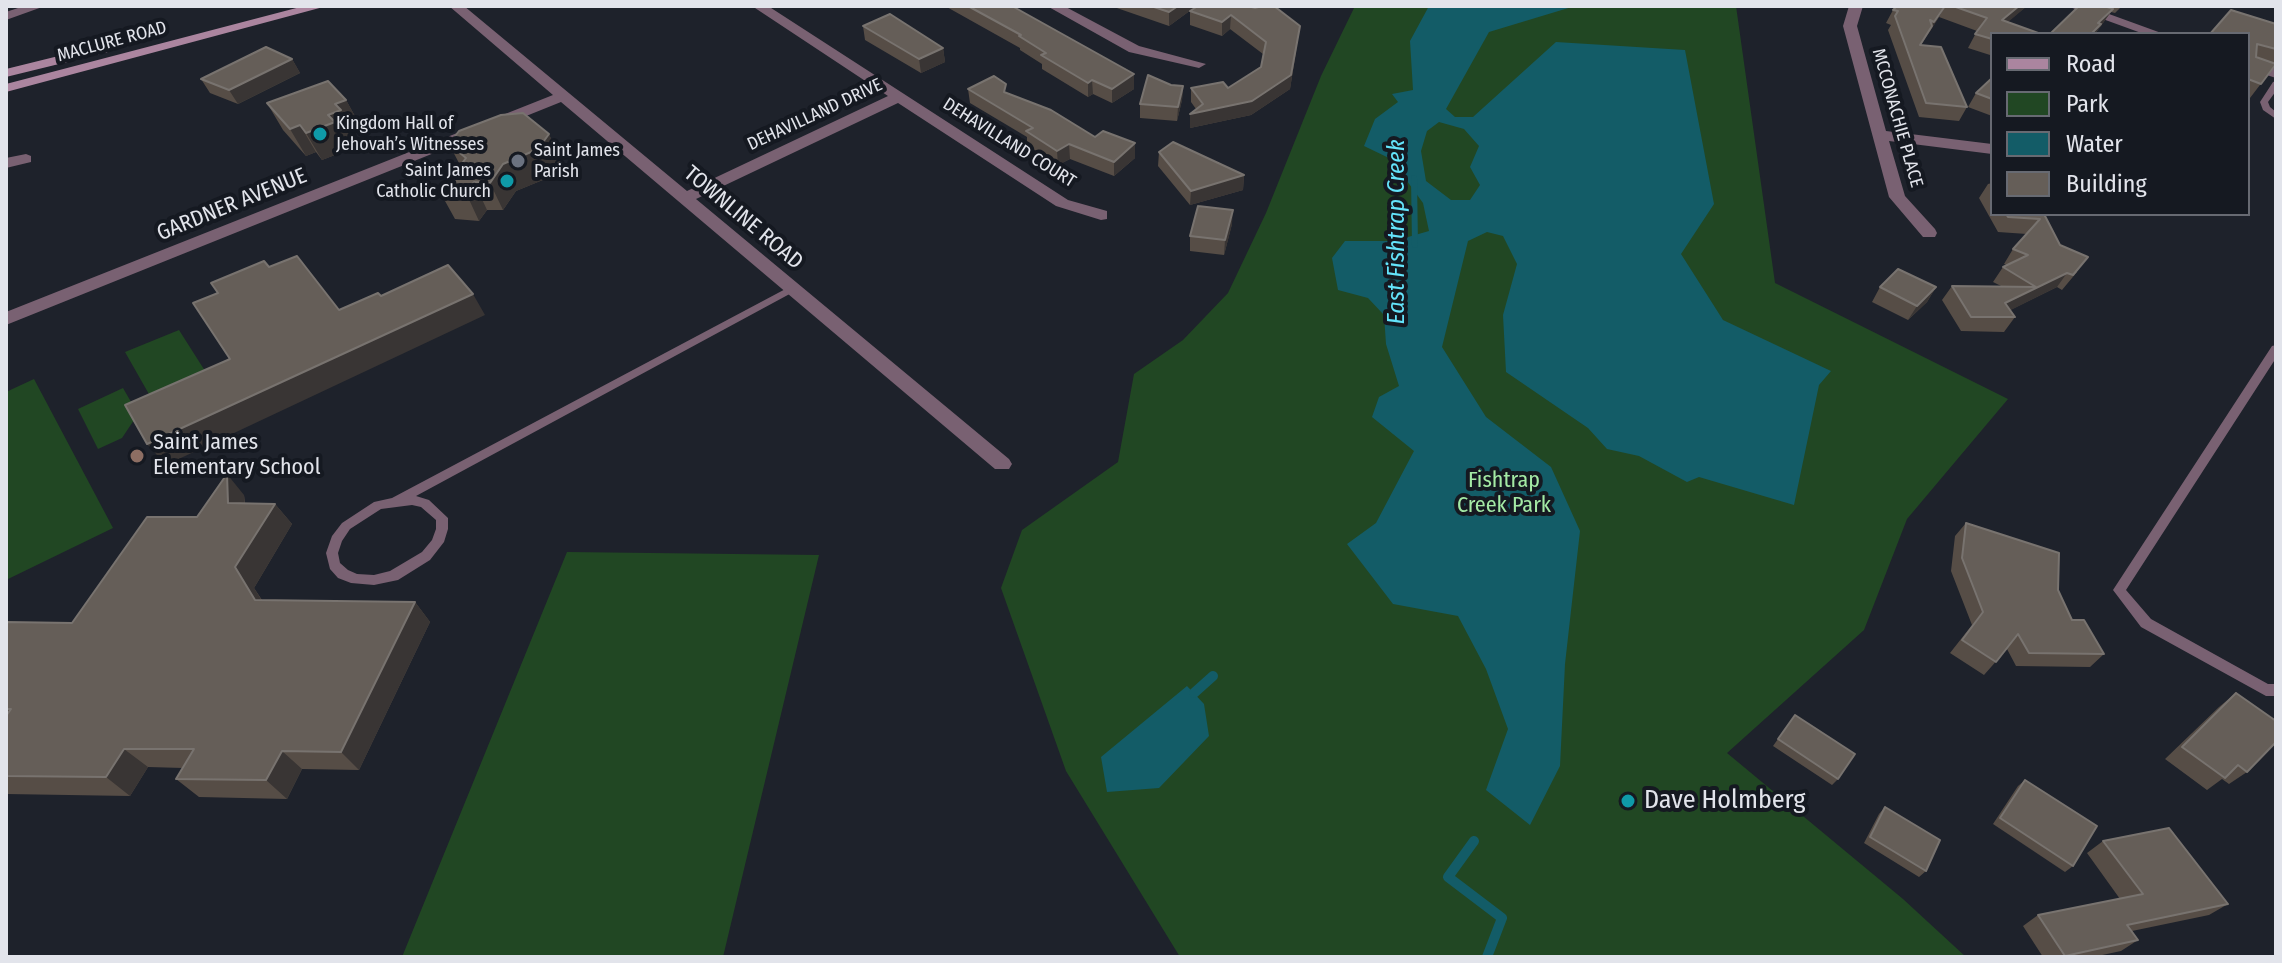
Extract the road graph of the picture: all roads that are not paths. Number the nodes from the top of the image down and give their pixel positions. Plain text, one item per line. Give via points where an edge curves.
1 (38, 6) edge
2 (269, 6) edge
3 (320, 6) edge
4 (456, 6) edge
5 (759, 6) edge
6 (1054, 6) edge
7 (1856, 6) edge
8 (2074, 6) edge
9 (6, 16) edge
10 (2151, 32) edge
11 (1199, 64) dead end
12 (2250, 65) edge
13 (6, 73) edge
14 (2276, 74) edge
15 (2276, 84) edge
16 (6, 88) edge
17 (563, 96) junction
18 (899, 97) junction
19 (2276, 116) edge
20 (1881, 135) junction
21 (1990, 149) edge
22 (26, 159) dead end
23 (6, 163) edge
24 (685, 198) junction
25 (1101, 215) dead end
26 (1929, 233) dead end
27 (793, 288) junction
28 (6, 319) edge
29 (2276, 349) edge
30 (1002, 464) dead end
31 (397, 501) junction
32 (2276, 690) edge

1 - 9 street
2 - 13 main road, MACLURE ROAD
3 - 16 main road, MACLURE ROAD
4 - 17 street, TOWNLINE ROAD
5 - 18 street, DEHAVILLAND DRIVE
6 - 11 street via 1134,49
7 - 20 street, MCCONACHIE PLACE via 1850,26
8 - 10 street
12 - 14 street
15 - 19 lane via 2264,102
17 - 24 street, TOWNLINE ROAD
17 - 28 street, GARDNER AVENUE
18 - 24 street, DEHAVILLAND DRIVE
18 - 25 street, DEHAVILLAND COURT via 1062,203
20 - 21 street
20 - 26 street, MCCONACHIE PLACE via 1897,197
22 - 23 street
24 - 27 street, TOWNLINE ROAD
27 - 30 street, TOWNLINE ROAD
27 - 31 lane
29 - 32 lane via 2119,590 2146,623 2266,690
31 - 31 lane via 436,509 442,518 438,542 393,576 374,580 343,574 334,565 336,539 361,514

